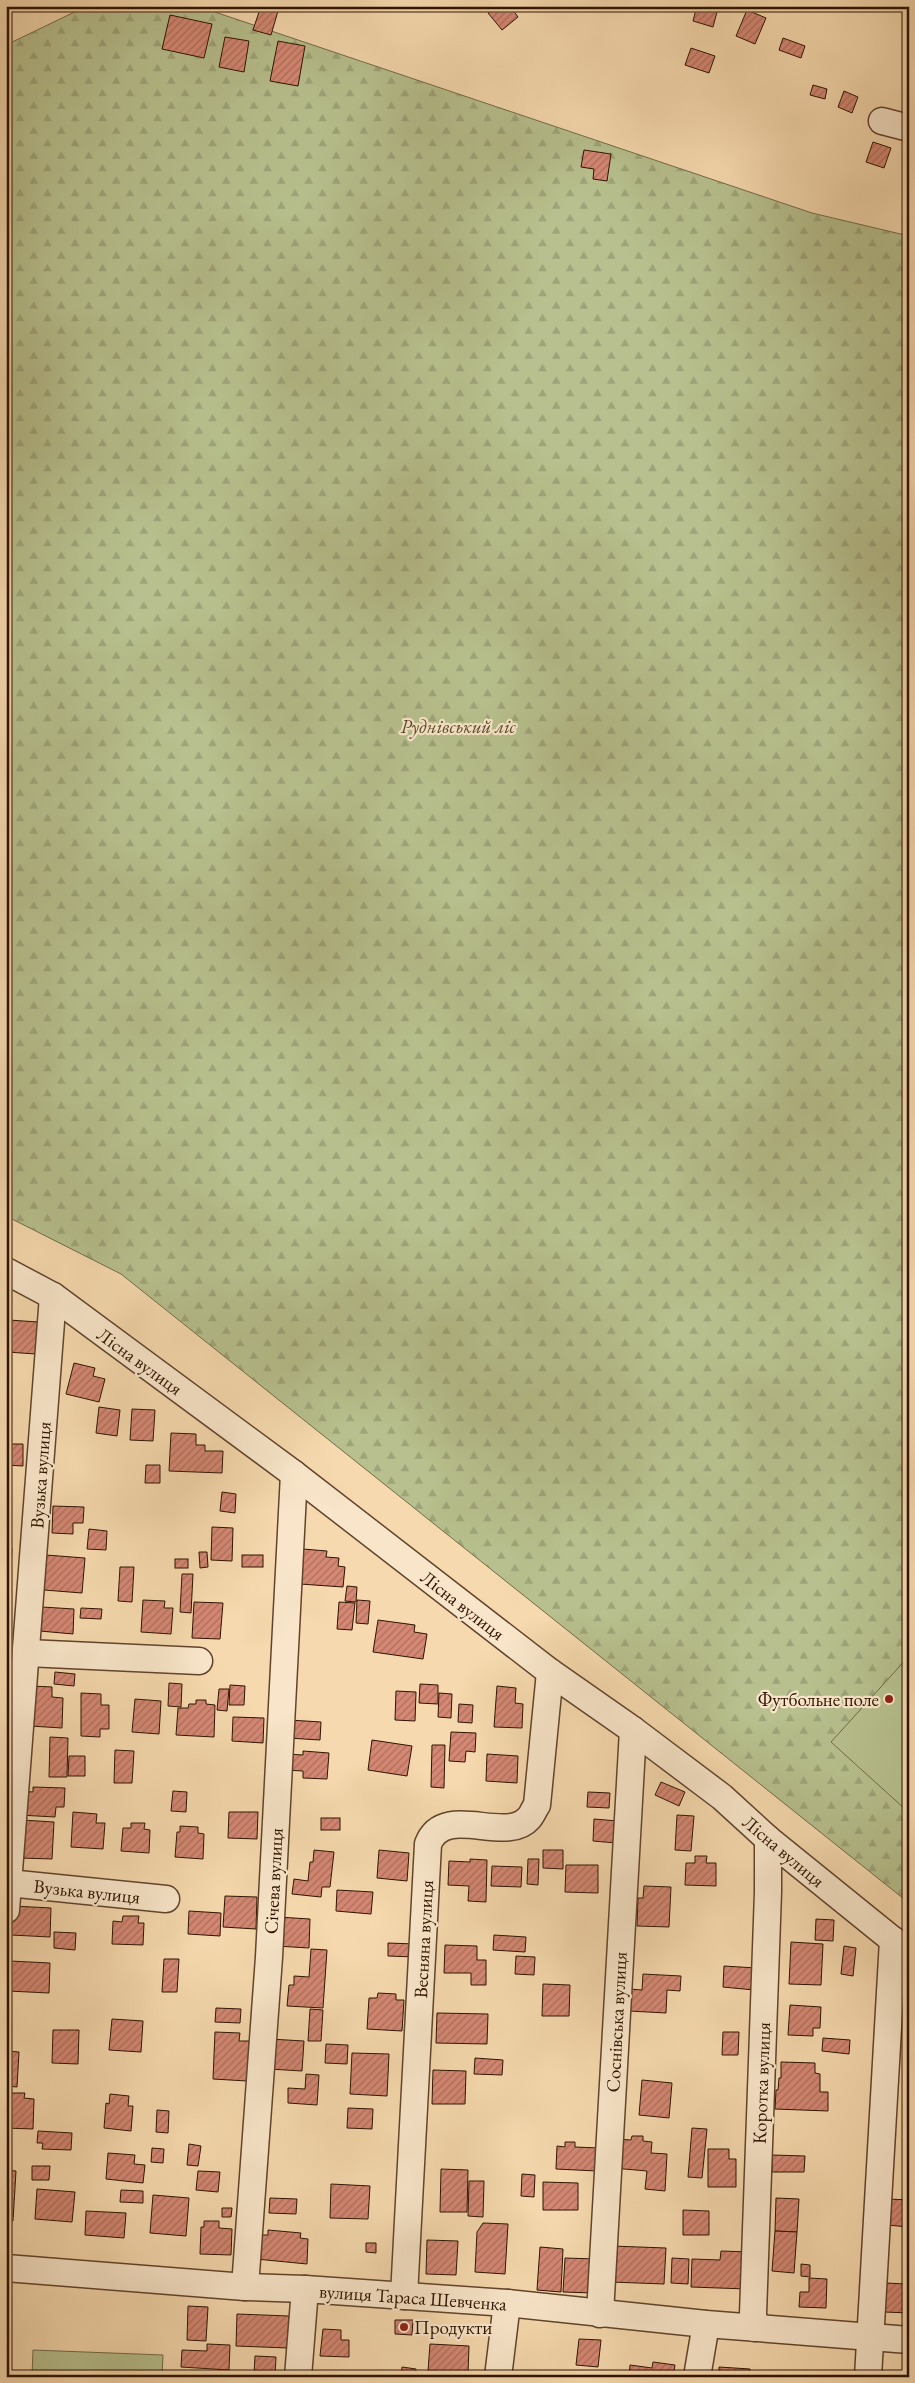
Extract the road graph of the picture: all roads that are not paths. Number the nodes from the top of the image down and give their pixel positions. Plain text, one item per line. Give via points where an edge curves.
1 (882, 121) dead end
2 (909, 128) edge
3 (6, 1271) edge
4 (52, 1296) junction
5 (294, 1474) junction
6 (27, 1653) junction
7 (198, 1661) dead end
8 (550, 1672) junction
9 (633, 1730) junction
10 (768, 1839) junction
11 (8, 1883) junction
12 (166, 1899) dead end
13 (6, 1910) edge
14 (901, 1947) edge
15 (6, 2268) edge
16 (245, 2287) junction
17 (304, 2289) junction
18 (404, 2296) junction
19 (507, 2303) junction
20 (600, 2314) junction
21 (706, 2324) junction
22 (755, 2328) junction
23 (871, 2337) junction
24 (909, 2340) edge
25 (298, 2377) edge
26 (498, 2377) edge
27 (697, 2377) edge
28 (868, 2377) edge

1 - 2 street
3 - 4 street, Лісна вулиця
4 - 5 street, Лісна вулиця
4 - 6 street, Вузька вулиця
5 - 8 street, Лісна вулиця
5 - 16 street, Січева вулиця via 269,1957
6 - 7 street
6 - 11 street, Вузька вулиця
8 - 9 street, Лісна вулиця
8 - 18 street, Весняна вулиця via 536,1805 528,1820 514,1827 444,1825 432,1834 428,1844
9 - 10 street, Лісна вулиця via 722,1797
9 - 20 street, Соснівська вулиця
10 - 14 street, Лісна вулиця
10 - 22 street, Коротка вулиця
11 - 12 street, Вузька вулиця
11 - 13 street, Вузька вулиця
14 - 23 street
15 - 16 street, вулиця Тараса Шевченка
16 - 17 street, вулиця Тараса Шевченка
17 - 18 street, вулиця Тараса Шевченка
17 - 25 street
18 - 19 street, вулиця Тараса Шевченка
19 - 20 street, вулиця Тараса Шевченка
19 - 26 street
20 - 21 street, вулиця Тараса Шевченка
21 - 22 street, вулиця Тараса Шевченка
21 - 27 street
22 - 23 street, вулиця Тараса Шевченка
23 - 24 street, вулиця Тараса Шевченка
23 - 28 street

